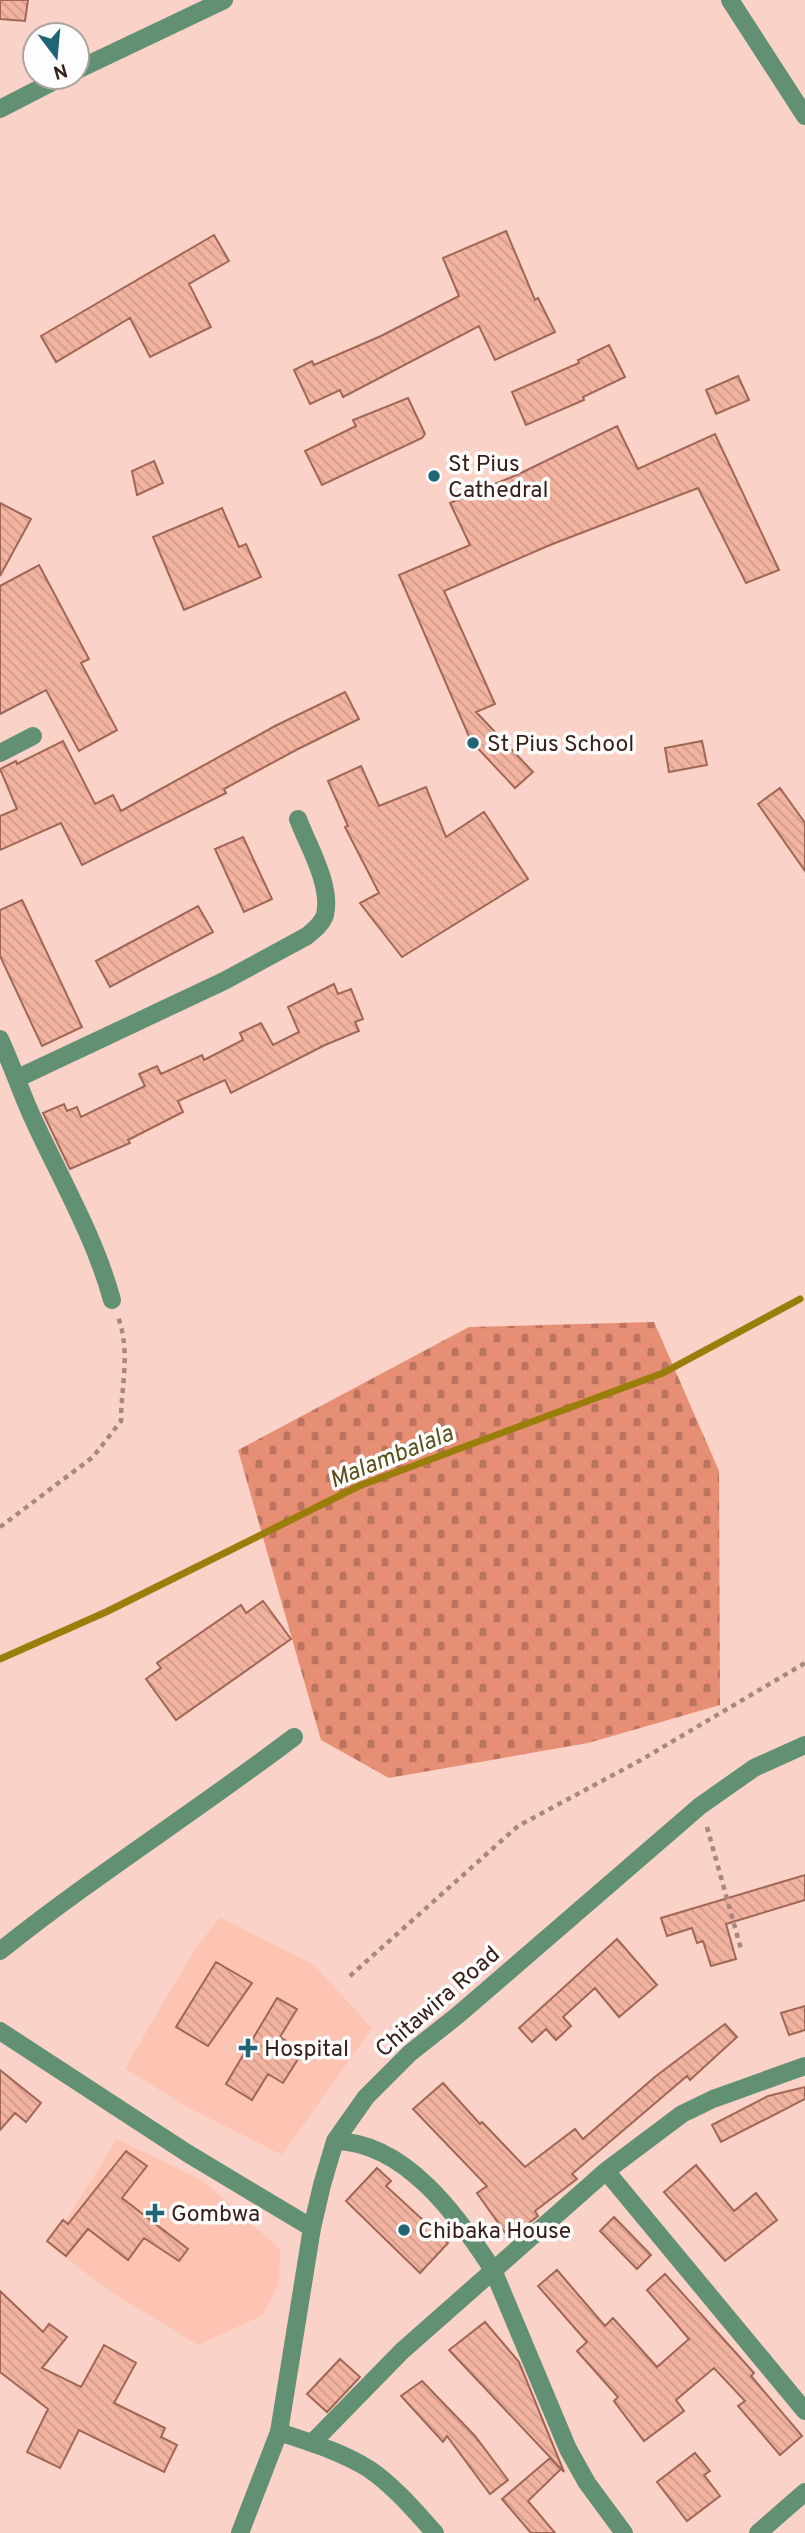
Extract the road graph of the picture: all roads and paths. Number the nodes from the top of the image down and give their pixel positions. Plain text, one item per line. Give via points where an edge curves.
1 (225, 0) edge
2 (730, 0) edge
3 (91, 63) edge
4 (35, 91) edge
5 (0, 109) edge
6 (805, 116) edge
7 (33, 736) dead end
8 (0, 754) edge
9 (298, 819) dead end
10 (0, 1039) edge
11 (19, 1078) junction
12 (112, 1300) joint
13 (0, 1527) edge
14 (805, 1663) edge
15 (295, 1737) dead end
16 (805, 1745) edge
17 (700, 1806) junction
18 (741, 1949) dead end
19 (0, 1951) edge
20 (351, 1976) dead end
21 (0, 2031) edge
22 (805, 2066) edge
23 (335, 2141) junction
24 (606, 2171) junction
25 (312, 2228) junction
26 (493, 2270) junction
27 (805, 2411) edge
28 (279, 2432) junction
29 (312, 2443) junction
30 (805, 2492) edge
31 (240, 2533) edge
32 (435, 2533) edge
33 (624, 2533) edge
34 (758, 2533) edge

1 - 3 street
2 - 6 street
4 - 5 street
7 - 8 street
9 - 11 street via 325,898 325,915 319,926 224,981
10 - 11 street
11 - 12 street
12 - 13 path via 125,1335 121,1421 93,1457
14 - 20 path via 653,1754 518,1826
15 - 19 street via 62,1901
16 - 17 street, Chitawira Road via 754,1768
17 - 18 path
17 - 23 street, Chitawira Road via 410,2053 366,2097
21 - 25 street
22 - 24 street via 713,2098 682,2114
23 - 25 street, Chitawira Road
23 - 26 street via 356,2141 378,2150 416,2175
24 - 26 street
24 - 27 street
25 - 28 street, Chitawira Road
26 - 29 street via 402,2351
26 - 33 street via 568,2449
28 - 29 street
28 - 31 street, Chitawira Road
29 - 32 street via 369,2470
30 - 34 street

